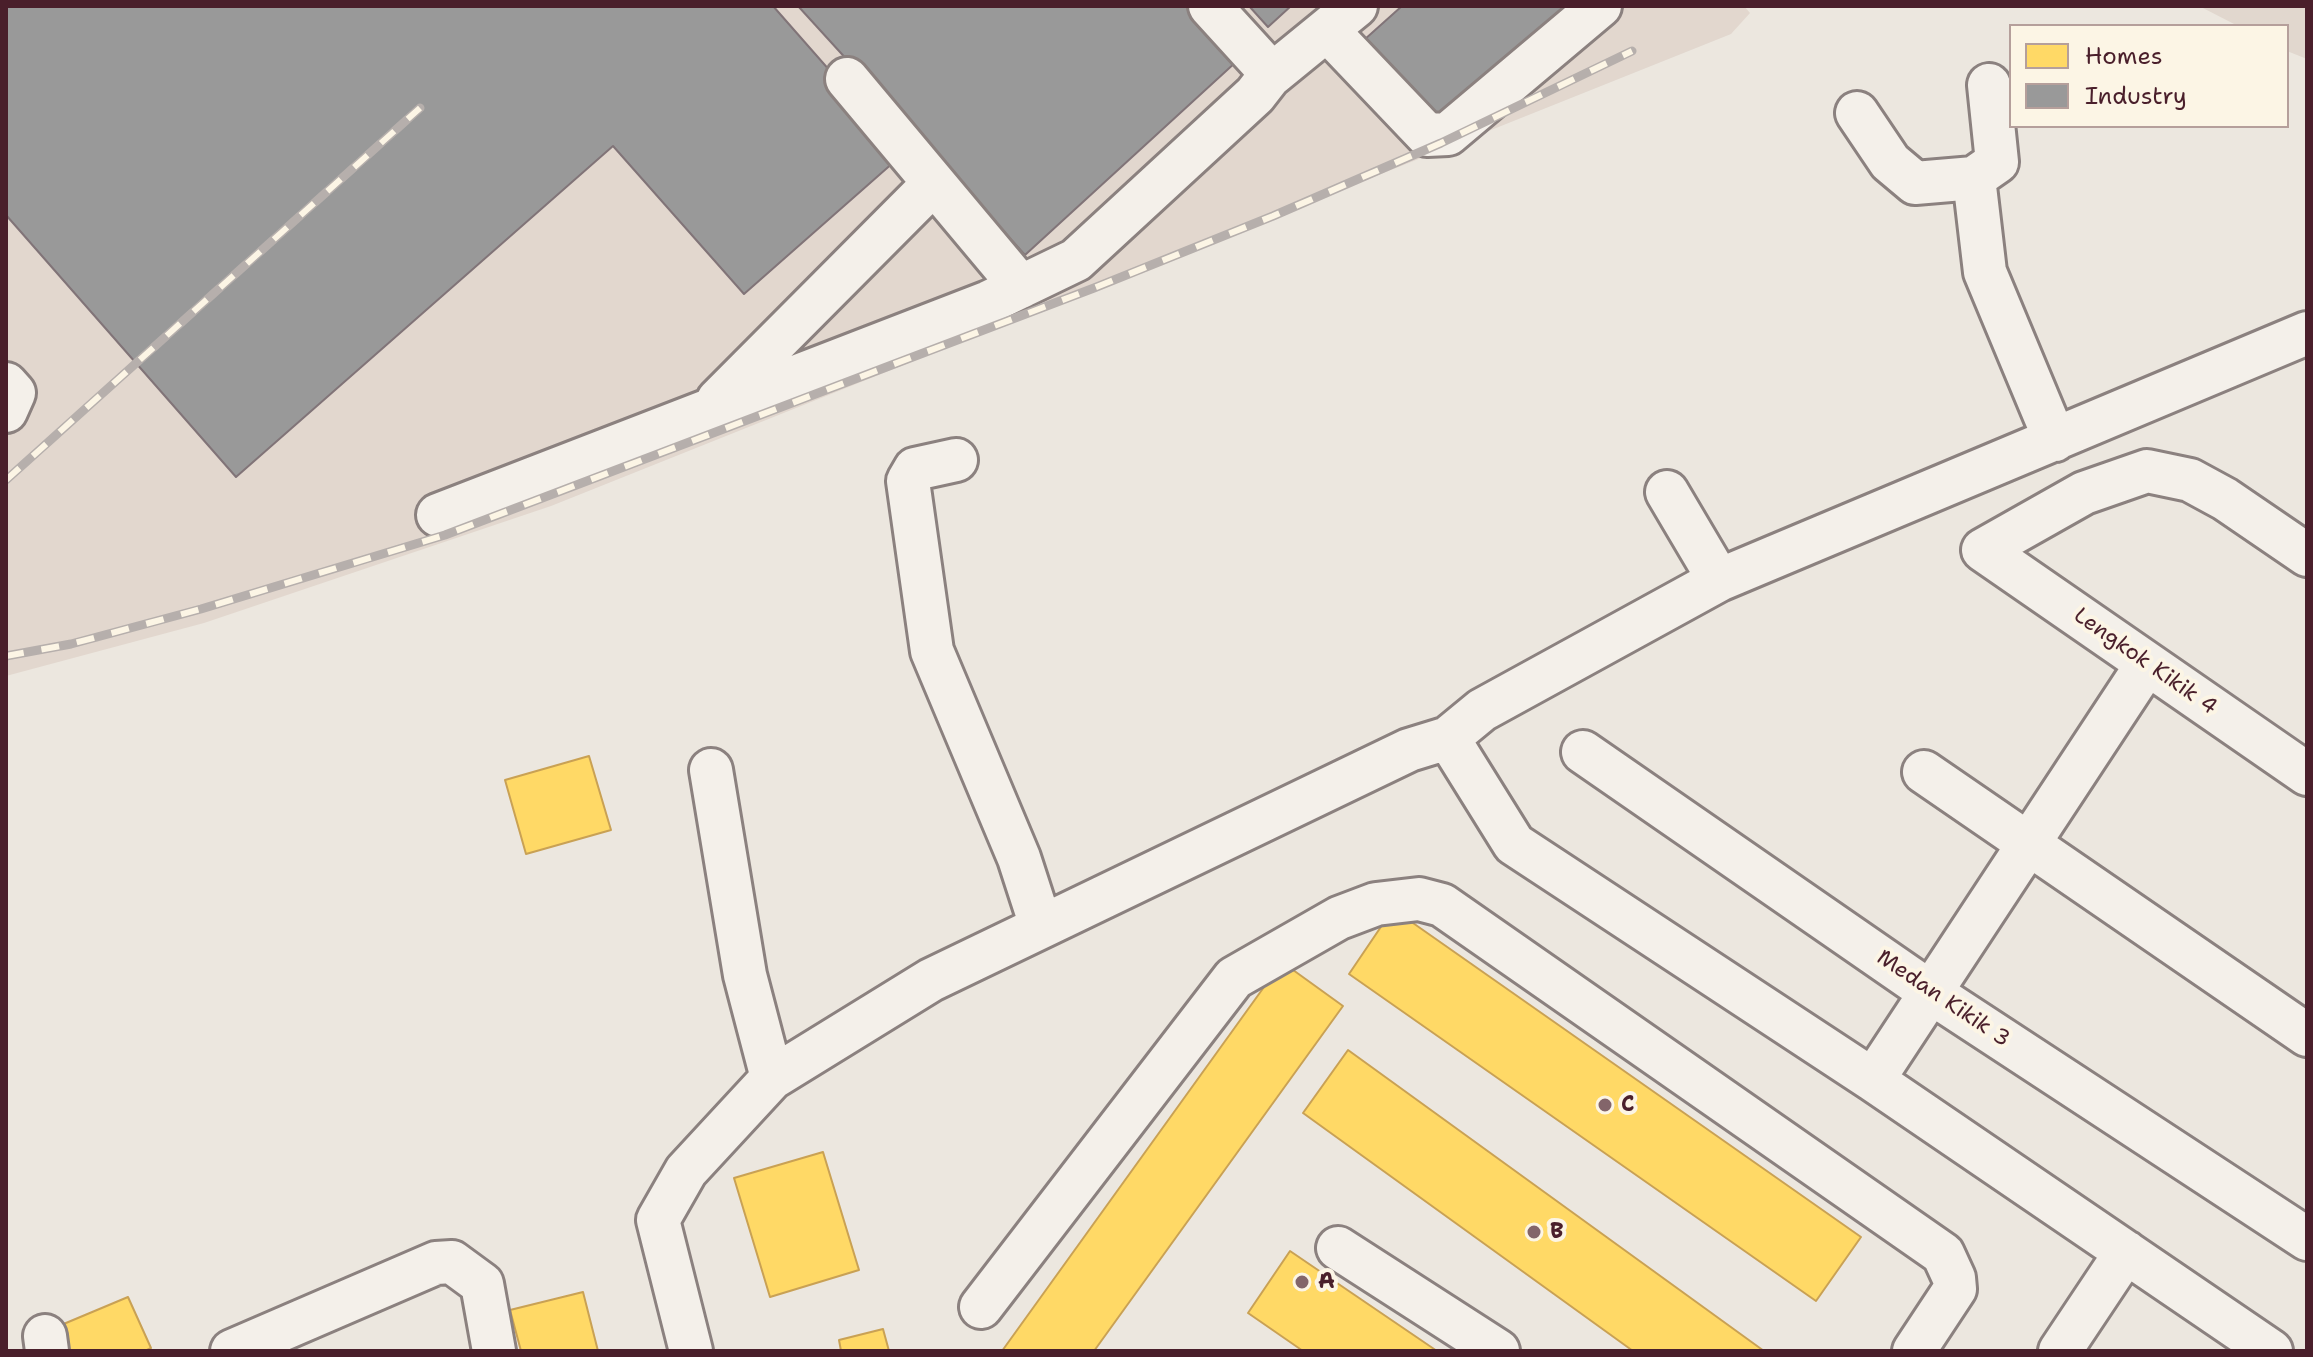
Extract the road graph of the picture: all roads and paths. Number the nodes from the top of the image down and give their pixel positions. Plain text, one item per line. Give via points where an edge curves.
1 (1210, 6) edge
2 (1600, 6) edge
3 (1342, 18) edge
4 (1269, 77) junction
5 (847, 79) dead end
6 (1989, 85) dead end
7 (1857, 113) dead end
8 (1974, 178) junction
9 (934, 183) junction
10 (1021, 287) junction
11 (2307, 333) edge
12 (6, 384) edge
13 (6, 411) edge
14 (706, 412) junction
15 (2055, 440) junction
16 (956, 460) dead end
17 (1667, 492) dead end
18 (438, 515) dead end
19 (2307, 555) edge
20 (1719, 580) junction
21 (2147, 664) junction
22 (1448, 738) junction
23 (1583, 752) dead end
24 (711, 770) dead end
25 (1924, 772) dead end
26 (2307, 774) edge
27 (2027, 844) junction
28 (1041, 926) junction
29 (1930, 992) junction
30 (2307, 1035) edge
31 (772, 1078) junction
32 (1873, 1080) junction
33 (2307, 1239) edge
34 (1338, 1248) dead end
35 (2126, 1252) junction
36 (981, 1307) dead end
37 (232, 1351) edge
38 (494, 1351) edge
39 (691, 1351) edge
40 (1498, 1351) edge
41 (1914, 1351) edge
42 (2060, 1351) edge
43 (2271, 1351) edge

1 - 4 street
2 - 3 street via 1448,134 1427,135
3 - 4 street
4 - 10 street via 1076,260
5 - 9 street
6 - 8 street via 1997,162
7 - 8 street via 1890,162 1915,183
8 - 15 street via 1985,272
9 - 10 street
9 - 14 street
10 - 14 street
11 - 15 street
12 - 13 street via 14,393
14 - 18 street
15 - 20 street
16 - 28 street via 915,469 908,481 932,651 1019,858
17 - 20 street
19 - 21 street, Lengkok Kikik 4 via 2190,480 2147,471 2084,493 1983,550
20 - 22 street via 1482,710
21 - 26 street, Lengkok Kikik 4
21 - 27 street
22 - 28 street via 1409,750
22 - 32 street via 1514,844
23 - 29 street, Medan Kikik 3
24 - 31 street via 745,975
25 - 27 street
27 - 29 street
27 - 30 street
28 - 31 street via 931,980
29 - 32 street
29 - 33 street, Medan Kikik 3
31 - 39 street via 686,1171 658,1220
32 - 35 street
34 - 40 street
35 - 42 street
35 - 43 street
36 - 41 street via 1234,978 1339,918 1376,904 1419,899 1442,905 1943,1254 1955,1289
37 - 38 street via 436,1263 452,1262 482,1284

